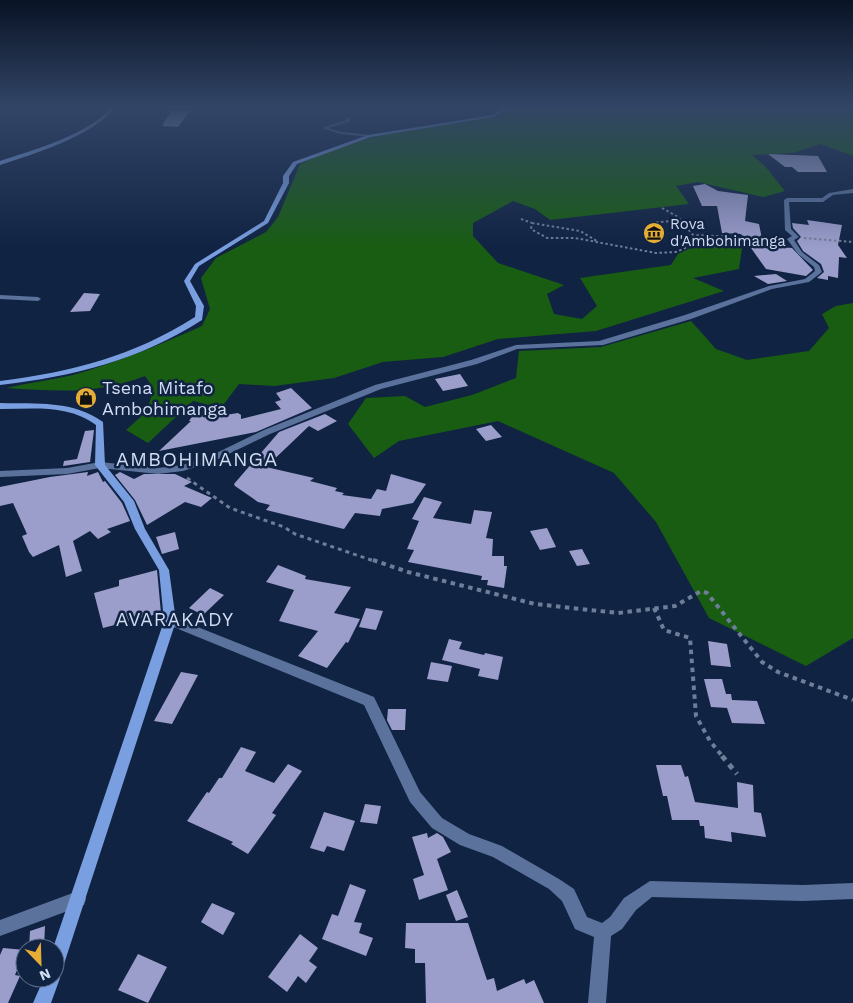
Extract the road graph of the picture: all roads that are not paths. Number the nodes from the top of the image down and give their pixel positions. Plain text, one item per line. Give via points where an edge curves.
1 (21, 155) edge
2 (318, 155) edge
3 (0, 163) edge
4 (853, 191) edge
5 (0, 297) edge
6 (38, 299) dead end
7 (0, 383) edge
8 (0, 406) edge
9 (100, 465) junction
10 (0, 474) edge
11 (170, 620) junction
12 (853, 891) edge
13 (78, 899) junction
14 (0, 928) edge
15 (602, 932) junction
16 (65, 938) edge
17 (48, 988) edge
18 (42, 1003) edge
19 (597, 1003) edge

1 - 3 street
2 - 7 street via 295,163 266,222 197,265 188,281 200,306 199,318 188,326 150,347 79,371
4 - 9 street via 831,194 823,200 787,200 788,230 800,253 817,266 819,272 807,281 771,287 688,317 600,343 516,347 474,362 378,386 209,460 183,468 158,471
5 - 6 lane
8 - 9 street via 59,408 92,417 100,424
9 - 10 street via 67,471
9 - 11 street via 130,501 140,529 164,570
11 - 13 street
11 - 15 street via 369,701 415,796 437,823 554,884 568,894 581,923
12 - 15 street via 650,889 630,904 616,923
13 - 14 street
13 - 16 street
15 - 19 street
17 - 18 street

